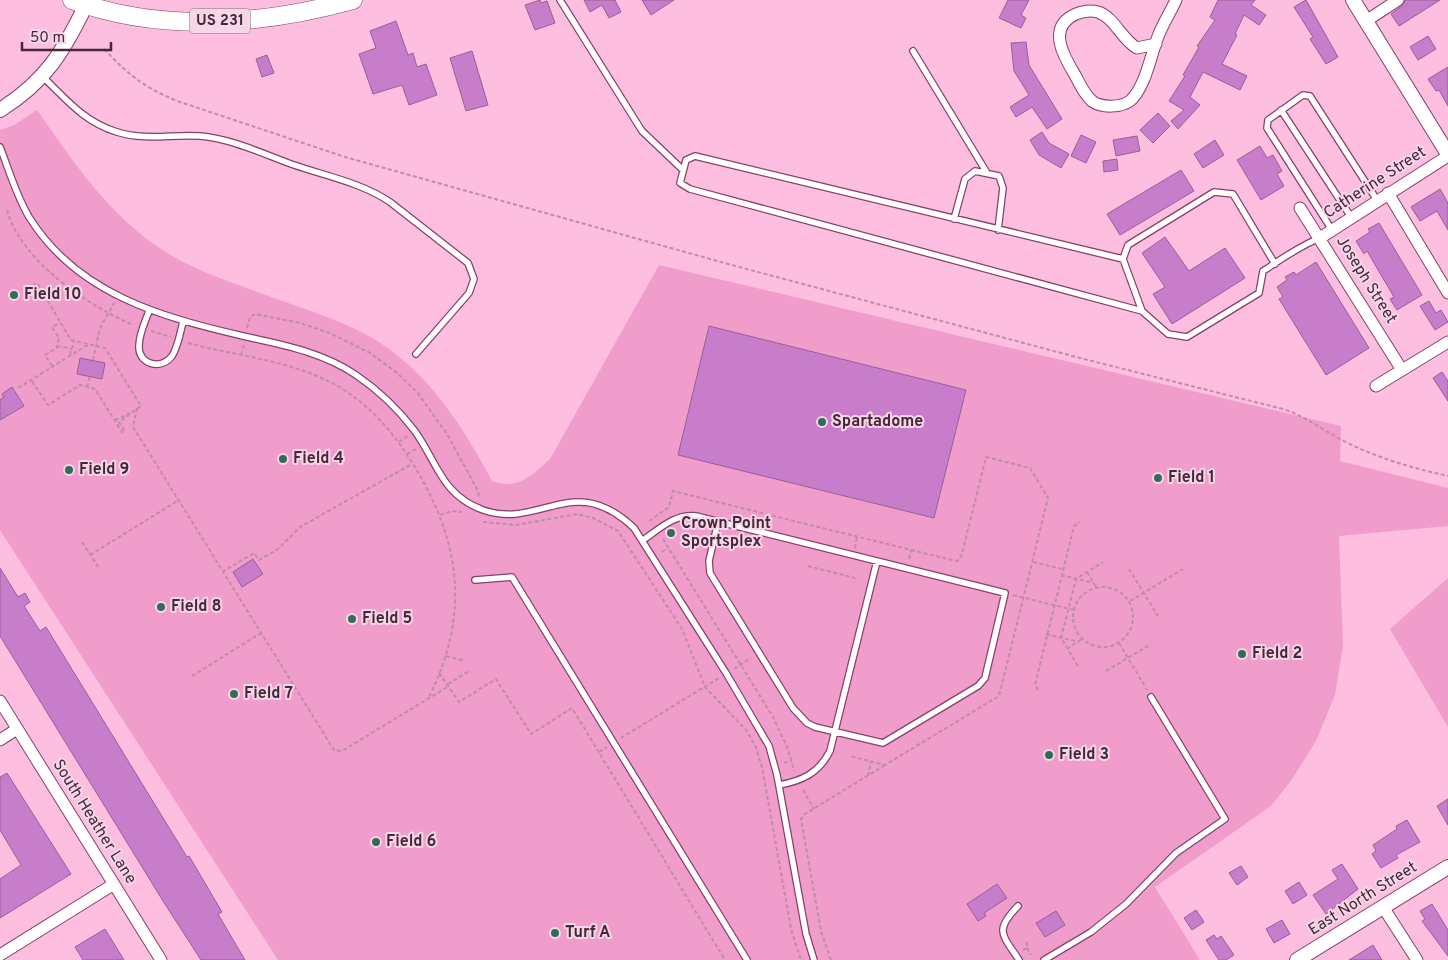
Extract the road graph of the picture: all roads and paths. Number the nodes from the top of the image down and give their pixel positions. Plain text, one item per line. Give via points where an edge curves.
1 (353, 0) edge
2 (560, 0) edge
3 (1176, 0) edge
4 (1353, 0) edge
5 (1398, 0) edge
6 (78, 2) edge
7 (1366, 21) junction
8 (1156, 44) junction
9 (104, 48) dead end
10 (913, 51) dead end
11 (42, 76) junction
12 (0, 110) edge
13 (1281, 110) junction
14 (0, 146) edge
15 (1448, 155) edge
16 (683, 170) junction
17 (987, 173) junction
18 (1388, 193) junction
19 (1377, 200) junction
20 (1300, 208) dead end
21 (7, 210) dead end
22 (1351, 217) junction
23 (954, 219) junction
24 (998, 230) junction
25 (1332, 230) junction
26 (1320, 238) junction
27 (1123, 259) junction
28 (1275, 264) junction
29 (26, 290) dead end
30 (1448, 293) edge
31 (118, 297) junction
32 (149, 311) junction
33 (1142, 311) junction
34 (109, 313) junction
35 (183, 322) junction
36 (60, 323) junction
37 (138, 327) dead end
38 (149, 330) dead end
39 (173, 338) dead end
40 (74, 341) junction
41 (183, 341) dead end
42 (1448, 342) edge
43 (89, 344) junction
44 (244, 344) dead end
45 (57, 346) junction
46 (96, 346) junction
47 (72, 349) junction
48 (416, 354) dead end
49 (70, 355) junction
50 (241, 355) junction
51 (93, 360) dead end
52 (52, 366) junction
53 (1402, 370) junction
54 (90, 376) dead end
55 (31, 380) junction
56 (1376, 386) dead end
57 (87, 387) junction
58 (18, 388) dead end
59 (137, 408) junction
60 (130, 413) junction
61 (115, 420) junction
62 (409, 435) dead end
63 (399, 442) junction
64 (417, 448) dead end
65 (407, 454) junction
66 (986, 457) dead end
67 (413, 463) junction
68 (1448, 476) edge
69 (179, 500) junction
70 (462, 512) dead end
71 (440, 515) junction
72 (649, 521) dead end
73 (483, 522) dead end
74 (718, 522) junction
75 (1080, 522) dead end
76 (663, 539) dead end
77 (643, 540) junction
78 (82, 542) dead end
79 (668, 548) junction
80 (662, 552) dead end
81 (90, 555) junction
82 (878, 561) junction
83 (646, 562) dead end
84 (1033, 562) dead end
85 (1103, 562) dead end
86 (642, 565) junction
87 (808, 566) dead end
88 (99, 568) dead end
89 (1063, 569) junction
90 (1130, 569) dead end
91 (1183, 569) dead end
92 (222, 572) junction
93 (1087, 572) junction
94 (1061, 575) junction
95 (855, 578) dead end
96 (1076, 579) junction
97 (475, 580) dead end
98 (1094, 583) junction
99 (1096, 588) junction
100 (1005, 593) junction
101 (1144, 593) junction
102 (1130, 601) junction
103 (1054, 605) junction
104 (1069, 608) junction
105 (1074, 610) junction
106 (1158, 616) dead end
107 (261, 633) junction
108 (1046, 634) junction
109 (1062, 638) junction
110 (1082, 639) junction
111 (1079, 642) junction
112 (1118, 643) junction
113 (1151, 644) dead end
114 (1068, 649) junction
115 (759, 653) junction
116 (446, 656) junction
117 (1127, 657) junction
118 (465, 661) dead end
119 (740, 664) junction
120 (1078, 666) dead end
121 (469, 671) dead end
122 (1106, 671) dead end
123 (726, 673) junction
124 (439, 674) junction
125 (192, 676) dead end
126 (448, 685) junction
127 (705, 687) junction
128 (1038, 690) dead end
129 (429, 697) junction
130 (1151, 697) joint
131 (0, 701) edge
132 (17, 729) junction
133 (835, 733) junction
134 (621, 738) dead end
135 (0, 740) edge
136 (609, 746) dead end
137 (599, 752) junction
138 (791, 761) junction
139 (871, 761) dead end
140 (784, 763) dead end
141 (885, 765) dead end
142 (762, 767) junction
143 (766, 767) dead end
144 (794, 774) dead end
145 (867, 776) junction
146 (779, 786) junction
147 (803, 790) dead end
148 (814, 809) junction
149 (1448, 867) edge
150 (114, 884) junction
151 (1018, 906) dead end
152 (1384, 907) junction
153 (1027, 940) dead end
154 (1027, 948) junction
155 (1023, 950) dead end
156 (0, 955) edge
157 (1031, 955) dead end
158 (161, 960) edge
159 (725, 960) edge
160 (747, 960) edge
161 (801, 960) edge
162 (814, 960) edge
163 (831, 960) edge
164 (1019, 960) edge
165 (1044, 960) edge
166 (1297, 960) edge
167 (1417, 960) edge

1 - 6 main road, US 231 via 319,10 238,21 170,20
2 - 16 lane via 642,131
3 - 8 street
4 - 7 street
5 - 7 street
6 - 11 street via 64,50
7 - 15 street
8 - 8 street via 1131,101 1112,106 1093,102 1085,94 1060,50 1059,40 1070,17 1090,11 1107,18 1137,48
9 - 68 path via 138,82 156,92 346,157 927,318 1284,409 1302,415 1346,442 1384,459
10 - 17 lane
11 - 12 street
11 - 48 lane via 78,113 117,132 160,138 199,136 234,142 378,194 396,207 468,263 474,279 469,293
13 - 19 lane via 1303,95 1310,96
13 - 22 lane
13 - 25 lane via 1268,120 1267,128
14 - 31 lane via 18,196 41,234 68,262
15 - 18 street, Catherine Street
16 - 23 lane via 686,160 695,156
16 - 33 lane via 680,183 690,189
17 - 23 lane via 975,171 965,179
17 - 24 lane via 999,176 1003,188
18 - 19 street, Catherine Street
18 - 30 street
19 - 22 street, Catherine Street
20 - 26 street, Joseph Street
21 - 34 path via 15,231 38,259 79,294
22 - 25 street, Catherine Street
23 - 24 lane
24 - 27 lane
25 - 26 street, Catherine Street
26 - 28 lane via 1303,244
26 - 53 street, Joseph Street
27 - 28 lane via 1128,246 1214,192 1233,194
27 - 33 lane
28 - 33 lane via 1263,271 1259,292 1187,337 1168,334
29 - 36 path via 37,283
31 - 32 lane
31 - 34 path
32 - 35 lane
32 - 35 lane via 138,346 143,359 151,364 162,364 170,358
34 - 37 path
34 - 46 path via 100,328
35 - 77 lane via 318,355 354,374 387,399 415,431 449,488 481,509 510,514 566,502 591,503 626,520
36 - 40 path
36 - 45 path via 52,328 59,338
38 - 39 path
40 - 43 path
40 - 47 path
41 - 50 path
42 - 53 street
43 - 46 path
43 - 49 path
44 - 50 path
45 - 47 path
45 - 52 path via 45,355
46 - 51 path
46 - 59 path via 105,348 142,406
47 - 49 path
49 - 52 path
50 - 63 path via 299,369 335,384 376,415
52 - 55 path
53 - 56 street
54 - 57 path
55 - 57 path via 48,405 80,385
55 - 58 path
57 - 61 path via 95,389
59 - 60 path
59 - 69 path via 133,427
60 - 61 path
60 - 61 path via 119,422 125,431 122,432
62 - 63 path
63 - 65 path
64 - 65 path
65 - 67 path
66 - 72 path via 959,560 673,491 669,507
67 - 71 path
67 - 92 path via 300,527 278,549 259,560 254,553
69 - 81 path
69 - 92 path
70 - 71 path
71 - 116 path via 451,548 456,588 454,626
73 - 86 path via 516,524 568,515 593,518 618,531
74 - 77 lane via 683,516
74 - 82 lane
74 - 115 lane via 709,561 710,573
75 - 89 path via 1074,526
76 - 79 path
77 - 123 lane
78 - 81 path
79 - 80 path
79 - 119 path
81 - 88 path
82 - 100 lane
82 - 133 lane
83 - 86 path
84 - 89 path
85 - 93 path
86 - 127 path via 686,636
87 - 95 path
89 - 94 path
90 - 101 path
91 - 101 path
92 - 107 path
93 - 96 path
93 - 98 path
94 - 96 path
94 - 103 path
96 - 98 path
96 - 104 path
97 - 160 lane via 512,577
98 - 99 path
99 - 102 path via 1117,589
99 - 105 path via 1080,597
100 - 103 path
100 - 133 lane via 984,678 978,686 883,743
101 - 102 path
101 - 106 path
102 - 112 path via 1133,624
103 - 104 path
103 - 108 path
104 - 105 path
104 - 109 path
105 - 110 path via 1074,623
107 - 125 path
107 - 129 path via 336,752
108 - 109 path
108 - 128 path via 1035,685
109 - 111 path
109 - 114 path
110 - 111 path
110 - 112 path via 1103,647
111 - 114 path
112 - 117 path
113 - 117 path
114 - 120 path
115 - 119 path
115 - 133 lane via 802,718 815,727
116 - 118 path
116 - 124 path
117 - 122 path
117 - 130 path
119 - 123 path
119 - 138 path via 779,728
121 - 126 path
123 - 127 path
123 - 146 lane via 763,734
124 - 126 path
124 - 129 path
126 - 129 path
126 - 137 path via 459,702 496,678 530,734 572,708
127 - 134 path
127 - 142 path via 750,737
130 - 165 lane via 1225,819 1176,853 1105,921
131 - 132 street, South Heather Lane
132 - 135 street
132 - 150 street, South Heather Lane
133 - 146 lane via 827,758 816,770 805,779
136 - 137 path
137 - 159 path
138 - 140 path
138 - 144 path
139 - 145 path
141 - 145 path
142 - 143 path
142 - 161 path via 791,929
145 - 148 path
146 - 162 lane via 806,934
147 - 148 path
148 - 163 path via 803,816 801,822 821,932
149 - 152 street, East North Street
150 - 156 street
150 - 158 street, South Heather Lane
151 - 164 lane via 1004,920 1003,936
152 - 166 street, East North Street
152 - 167 street
153 - 154 path
154 - 155 path
154 - 157 path

